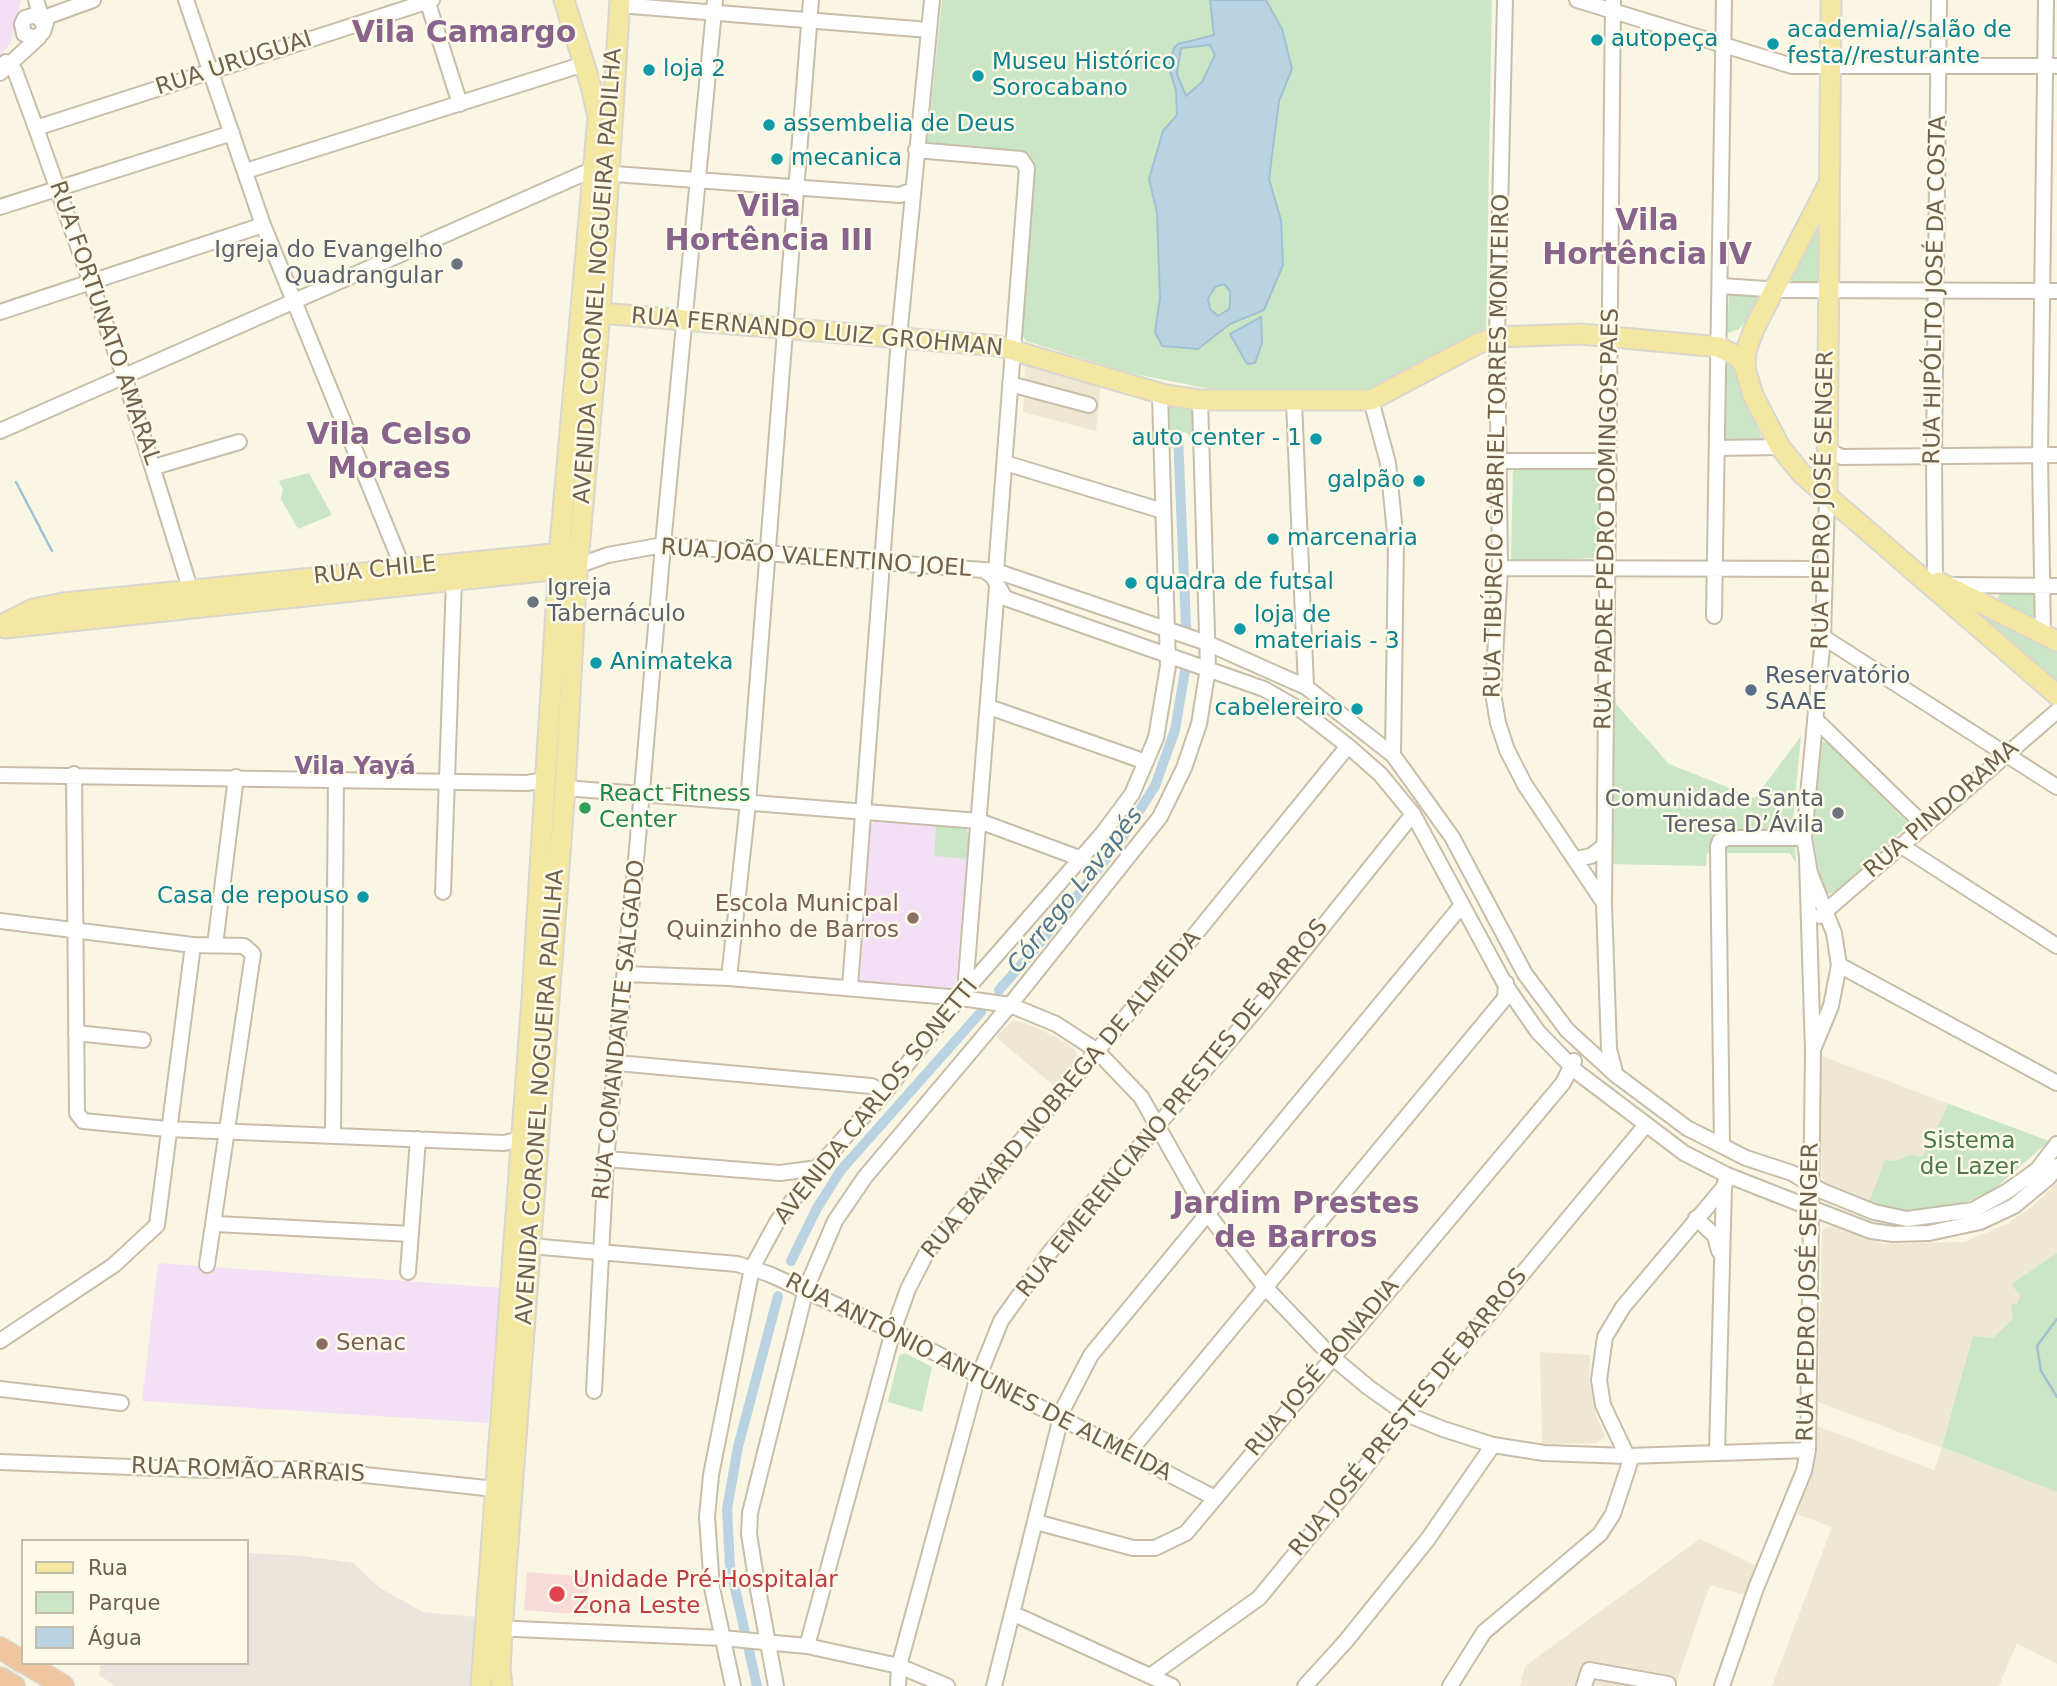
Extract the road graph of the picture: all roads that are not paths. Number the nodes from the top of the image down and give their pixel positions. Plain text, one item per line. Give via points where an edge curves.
1 (27, 0) edge
2 (36, 0) edge
3 (93, 0) edge
4 (186, 0) edge
5 (429, 0) edge
6 (811, 0) edge
7 (932, 0) edge
8 (1505, 0) edge
9 (1577, 0) edge
10 (1724, 0) edge
11 (1831, 0) edge
12 (1940, 0) edge
13 (2046, 0) edge
14 (620, 2) edge
15 (566, 6) edge
16 (714, 6) edge
17 (1613, 6) edge
18 (808, 19) junction
19 (24, 24) junction
20 (42, 28) junction
21 (929, 30) junction
22 (616, 42) junction
23 (1724, 47) junction
24 (591, 63) junction
25 (1939, 65) junction
26 (1831, 66) junction
27 (2052, 66) edge
28 (4, 68) edge
29 (211, 72) junction
30 (460, 104) junction
31 (36, 128) junction
32 (232, 132) junction
33 (916, 150) junction
34 (246, 171) junction
35 (601, 172) junction
36 (699, 180) junction
37 (1829, 183) junction
38 (58, 188) junction
39 (795, 188) junction
40 (913, 190) junction
41 (0, 206) edge
42 (264, 225) junction
43 (89, 281) junction
44 (1721, 286) junction
45 (1775, 290) junction
46 (1937, 290) junction
47 (1828, 291) junction
48 (2050, 291) edge
49 (293, 303) junction
50 (0, 312) edge
51 (600, 313) junction
52 (686, 321) junction
53 (1754, 329) junction
54 (784, 330) junction
55 (1610, 336) junction
56 (1497, 337) junction
57 (900, 338) junction
58 (1722, 348) junction
59 (1013, 350) junction
60 (1745, 368) junction
61 (124, 376) junction
62 (1010, 384) junction
63 (1163, 394) junction
64 (1200, 400) junction
65 (1371, 400) junction
66 (1294, 402) junction
67 (1089, 405) dead end
68 (0, 431) edge
69 (239, 442) dead end
70 (1780, 447) junction
71 (1717, 448) junction
72 (1827, 450) junction
73 (2057, 455) edge
74 (2040, 456) junction
75 (1934, 457) junction
76 (1499, 461) junction
77 (1609, 461) junction
78 (1005, 463) junction
79 (153, 467) junction
80 (1802, 474) junction
81 (1827, 496) junction
82 (1163, 511) junction
83 (663, 545) junction
84 (765, 553) junction
85 (569, 560) junction
86 (882, 564) junction
87 (1715, 566) junction
88 (1910, 566) junction
89 (403, 568) junction
90 (1500, 568) junction
91 (1607, 568) junction
92 (1824, 569) junction
93 (519, 573) junction
94 (454, 580) junction
95 (1940, 582) junction
96 (998, 583) junction
97 (2042, 586) junction
98 (2057, 586) edge
99 (193, 599) junction
100 (559, 599) junction
101 (1714, 616) dead end
102 (0, 627) edge
103 (1166, 631) junction
104 (1823, 637) junction
105 (2050, 638) edge
106 (1206, 643) junction
107 (1167, 655) junction
108 (1208, 668) junction
109 (1306, 687) junction
110 (2057, 695) edge
111 (989, 707) junction
112 (2057, 711) edge
113 (1815, 719) junction
114 (1348, 746) junction
115 (1393, 755) junction
116 (2006, 755) junction
117 (1146, 762) junction
118 (74, 774) junction
119 (547, 774) junction
120 (0, 775) edge
121 (236, 777) junction
122 (336, 778) junction
123 (447, 780) junction
124 (527, 783) junction
125 (2057, 787) edge
126 (565, 788) junction
127 (642, 793) junction
128 (546, 799) junction
129 (748, 803) junction
130 (865, 813) junction
131 (1413, 814) junction
132 (979, 821) junction
133 (1923, 824) junction
134 (1804, 838) junction
135 (1900, 845) junction
136 (1604, 846) junction
137 (1082, 859) junction
138 (1575, 859) junction
139 (1807, 859) junction
140 (443, 892) dead end
141 (1604, 903) junction
142 (1462, 905) junction
143 (1829, 917) junction
144 (0, 920) edge
145 (1812, 924) junction
146 (75, 929) junction
147 (193, 945) junction
148 (215, 945) junction
149 (2057, 946) edge
150 (1839, 965) junction
151 (625, 974) junction
152 (1526, 976) junction
153 (729, 978) junction
154 (850, 987) junction
155 (1510, 990) junction
156 (925, 994) junction
157 (963, 994) junction
158 (1811, 999) junction
159 (1010, 1004) junction
160 (1831, 1006) junction
161 (939, 1025) junction
162 (76, 1033) junction
163 (1609, 1039) junction
164 (143, 1040) dead end
165 (1096, 1049) junction
166 (1813, 1051) junction
167 (617, 1063) junction
168 (1585, 1063) junction
169 (1616, 1075) junction
170 (2057, 1083) edge
171 (885, 1092) junction
172 (1722, 1116) junction
173 (1157, 1125) junction
174 (1645, 1126) junction
175 (171, 1129) junction
176 (229, 1130) junction
177 (333, 1134) junction
178 (1701, 1134) junction
179 (418, 1139) junction
180 (524, 1144) junction
181 (2057, 1144) edge
182 (1722, 1146) junction
183 (1811, 1157) junction
184 (606, 1158) junction
185 (2057, 1166) edge
186 (818, 1168) junction
187 (780, 1173) junction
188 (1792, 1173) junction
189 (1725, 1181) junction
190 (1811, 1184) junction
191 (796, 1194) junction
192 (1786, 1197) junction
193 (1811, 1208) junction
194 (1206, 1212) junction
195 (1696, 1218) junction
196 (216, 1224) junction
197 (411, 1234) junction
198 (530, 1246) junction
199 (599, 1252) junction
200 (207, 1265) dead end
201 (752, 1268) junction
202 (1722, 1270) junction
203 (408, 1272) dead end
204 (802, 1287) junction
205 (1266, 1288) junction
206 (893, 1331) junction
207 (0, 1341) edge
208 (1332, 1357) junction
209 (978, 1376) junction
210 (0, 1389) edge
211 (594, 1391) dead end
212 (121, 1404) dead end
213 (1406, 1414) junction
214 (1060, 1416) junction
215 (1493, 1445) junction
216 (1808, 1450) junction
217 (1129, 1452) junction
218 (1717, 1452) junction
219 (1628, 1456) junction
220 (0, 1462) edge
221 (495, 1489) junction
222 (1215, 1498) junction
223 (1036, 1522) junction
224 (716, 1609) junction
225 (1014, 1614) junction
226 (493, 1628) junction
227 (696, 1636) junction
228 (726, 1638) junction
229 (762, 1641) junction
230 (800, 1645) junction
231 (0, 1648) edge
232 (21, 1660) edge
233 (29, 1665) edge
234 (899, 1666) junction
235 (926, 1676) junction
236 (1150, 1676) junction
237 (0, 1678) edge
238 (60, 1683) edge
239 (1668, 1684) edge
240 (14, 1686) edge
241 (481, 1686) edge
242 (502, 1686) edge
243 (733, 1686) edge
244 (777, 1686) edge
245 (898, 1686) edge
246 (909, 1686) edge
247 (947, 1686) edge
248 (994, 1686) edge
249 (1172, 1686) edge
250 (1305, 1686) edge
251 (1450, 1686) edge
252 (1584, 1686) edge
253 (1722, 1686) edge

1 - 19 street
2 - 20 street
3 - 20 street via 51,14
4 - 29 street
5 - 29 street, RUA URUGUAI
5 - 30 street
6 - 18 street
7 - 21 street
8 - 56 street, RUA TIBÚRCIO GABRIEL TORRES MONTEIRO
9 - 17 street
10 - 23 street
11 - 26 main road, RUA PEDRO JOSÉ SENGER
12 - 25 street, RUA HIPÓLITO JOSÉ DA COSTA
13 - 27 street
14 - 16 street
14 - 22 main road, AVENIDA CORONEL NOGUEIRA PADILHA
15 - 24 main road
16 - 18 street
16 - 36 street, RUA COMANDANTE SALGADO
17 - 23 street
17 - 55 street, RUA PADRE PEDRO DOMINGOS PAES
18 - 21 street
18 - 39 street
19 - 20 street via 35,15
19 - 20 street via 29,37
19 - 28 street
20 - 28 street
21 - 33 street
22 - 24 main road via 607,56
22 - 35 main road, AVENIDA CORONEL NOGUEIRA PADILHA
23 - 26 street via 1792,66
23 - 44 street
24 - 30 street
24 - 35 main road, AVENIDA CORONEL NOGUEIRA PADILHA
25 - 26 street
25 - 27 street
25 - 46 street, RUA HIPÓLITO JOSÉ DA COSTA
26 - 37 main road, RUA PEDRO JOSÉ SENGER
27 - 48 street
28 - 31 street, RUA FORTUNATO AMARAL
29 - 31 street, RUA URUGUAI
29 - 32 street
30 - 34 street
31 - 38 street, RUA FORTUNATO AMARAL
32 - 34 street
32 - 38 street
33 - 40 street
33 - 59 street via 1026,163
34 - 42 street
35 - 36 street
35 - 49 street
35 - 51 main road, AVENIDA CORONEL NOGUEIRA PADILHA
35 - 85 main road, AVENIDA CORONEL NOGUEIRA PADILHA
36 - 39 street
36 - 52 street, RUA COMANDANTE SALGADO
37 - 45 main road, RUA PEDRO JOSÉ SENGER
37 - 47 main road, RUA PEDRO JOSÉ SENGER
38 - 41 street
38 - 43 street, RUA FORTUNATO AMARAL
39 - 40 street via 900,195
39 - 54 street
40 - 57 street
42 - 43 street
42 - 49 street
43 - 50 street
43 - 61 street, RUA FORTUNATO AMARAL
44 - 45 street
44 - 58 street
45 - 47 street
45 - 53 main road, RUA PEDRO JOSÉ SENGER
46 - 47 street
46 - 48 street
46 - 75 street, RUA HIPÓLITO JOSÉ DA COSTA
47 - 72 main road, RUA PEDRO JOSÉ SENGER
48 - 74 street
49 - 61 street
49 - 89 street
51 - 52 main road, RUA FERNANDO LUIZ GROHMAN
51 - 85 main road, AVENIDA CORONEL NOGUEIRA PADILHA
52 - 54 main road, RUA FERNANDO LUIZ GROHMAN
52 - 83 street, RUA COMANDANTE SALGADO
53 - 58 main road
53 - 60 main road
54 - 57 main road, RUA FERNANDO LUIZ GROHMAN
54 - 84 street
55 - 56 main road, RUA FERNANDO LUIZ GROHMAN
55 - 58 main road, RUA FERNANDO LUIZ GROHMAN
55 - 77 street, RUA PADRE PEDRO DOMINGOS PAES
56 - 65 main road, RUA FERNANDO LUIZ GROHMAN
56 - 76 street, RUA TIBÚRCIO GABRIEL TORRES MONTEIRO
57 - 59 main road, RUA FERNANDO LUIZ GROHMAN
57 - 86 street
58 - 60 main road via 1740,358
58 - 71 street
59 - 62 street
59 - 63 main road, RUA FERNANDO LUIZ GROHMAN
60 - 70 main road via 1753,395
61 - 68 street
61 - 79 street, RUA FORTUNATO AMARAL
62 - 67 street
62 - 78 street
63 - 64 main road, RUA FERNANDO LUIZ GROHMAN
63 - 82 street, AVENIDA CARLOS SONETTI
64 - 66 main road, RUA FERNANDO LUIZ GROHMAN
64 - 106 street, AVENIDA CARLOS SONETTI
65 - 66 main road, RUA FERNANDO LUIZ GROHMAN
65 - 115 street via 1388,463 1396,543
66 - 109 street
69 - 79 street
70 - 71 street
70 - 80 main road
71 - 87 street
72 - 75 street via 1842,457
72 - 80 main road via 1822,466
72 - 81 main road, RUA PEDRO JOSÉ SENGER
73 - 74 street
74 - 75 street
74 - 97 street
75 - 95 street, RUA HIPÓLITO JOSÉ DA COSTA
76 - 77 street
76 - 90 street, RUA TIBÚRCIO GABRIEL TORRES MONTEIRO
77 - 91 street, RUA PADRE PEDRO DOMINGOS PAES
78 - 82 street
78 - 96 street
79 - 99 street, RUA FORTUNATO AMARAL
80 - 81 main road
81 - 88 main road
81 - 92 street, RUA PEDRO JOSÉ SENGER
82 - 103 street, AVENIDA CARLOS SONETTI
83 - 84 street, RUA JOÃO VALENTINO JOEL
83 - 85 street, RUA JOÃO VALENTINO JOEL
83 - 127 street, RUA COMANDANTE SALGADO
84 - 86 street, RUA JOÃO VALENTINO JOEL
84 - 129 street
85 - 89 main road, RUA CHILE
85 - 93 main road, RUA CHILE
85 - 100 main road, AVENIDA CORONEL NOGUEIRA PADILHA
85 - 126 main road, AVENIDA CORONEL NOGUEIRA PADILHA
86 - 96 street, RUA JOÃO VALENTINO JOEL
86 - 130 street
87 - 91 street
87 - 92 street
87 - 101 street
88 - 95 main road
88 - 110 main road
89 - 99 main road, RUA CHILE
90 - 91 street
90 - 138 street, RUA TIBÚRCIO GABRIEL TORRES MONTEIRO via 1493,693 1497,723 1525,785
91 - 136 street, RUA PADRE PEDRO DOMINGOS PAES
92 - 104 street, RUA PEDRO JOSÉ SENGER
93 - 94 main road, RUA CHILE
93 - 100 main road via 542,576
94 - 99 main road, RUA CHILE
94 - 123 street
95 - 97 street
95 - 105 main road
96 - 103 street, RUA JOÃO VALENTINO JOEL
96 - 107 street, RUA JOÃO VALENTINO JOEL
96 - 111 street
97 - 98 street
97 - 105 street
99 - 102 main road, RUA CHILE via 35,618
100 - 119 main road, AVENIDA CORONEL NOGUEIRA PADILHA
103 - 106 street, RUA JOÃO VALENTINO JOEL
103 - 107 street, AVENIDA CARLOS SONETTI
104 - 113 street, RUA PEDRO JOSÉ SENGER
104 - 116 street
106 - 108 street, AVENIDA CARLOS SONETTI
106 - 109 street, RUA JOÃO VALENTINO JOEL
107 - 108 street, RUA JOÃO VALENTINO JOEL
107 - 117 street, AVENIDA CARLOS SONETTI via 1164,701
108 - 114 street, RUA JOÃO VALENTINO JOEL via 1288,701
108 - 159 street, AVENIDA CARLOS SONETTI via 1199,724 1160,817
109 - 115 street, RUA JOÃO VALENTINO JOEL
111 - 117 street
111 - 132 street
112 - 116 street, RUA PINDORAMA
113 - 133 street
113 - 134 street, RUA PEDRO JOSÉ SENGER
114 - 131 street, RUA JOÃO VALENTINO JOEL via 1380,774
114 - 165 street, RUA BAYARD NOBREGA DE ALMEIDA
115 - 152 street, RUA JOÃO VALENTINO JOEL via 1452,837
116 - 125 street
116 - 133 street, RUA PINDORAMA
117 - 137 street, AVENIDA CARLOS SONETTI via 1132,793
118 - 120 street
118 - 121 street
118 - 146 street
119 - 124 street
119 - 128 main road, AVENIDA CORONEL NOGUEIRA PADILHA
121 - 122 street
121 - 148 street
122 - 123 street
122 - 177 street
123 - 124 street
123 - 140 street
124 - 128 street via 540,788
126 - 127 street
126 - 180 main road, AVENIDA CORONEL NOGUEIRA PADILHA
127 - 129 street
127 - 151 street, RUA COMANDANTE SALGADO
128 - 180 main road, AVENIDA CORONEL NOGUEIRA PADILHA
129 - 130 street
129 - 153 street
130 - 132 street
130 - 154 street
131 - 142 street, RUA JOÃO VALENTINO JOEL
131 - 173 street, RUA EMERENCIANO PRESTES DE BARROS
132 - 137 street
132 - 157 street
133 - 135 street, RUA PINDORAMA
134 - 139 street, RUA PEDRO JOSÉ SENGER
134 - 172 street via 1728,838 1718,846
135 - 143 street, RUA PINDORAMA
135 - 149 street
136 - 138 street via 1591,856
136 - 141 street, RUA PADRE PEDRO DOMINGOS PAES
137 - 157 street, AVENIDA CARLOS SONETTI
138 - 141 street, RUA TIBÚRCIO GABRIEL TORRES MONTEIRO
139 - 143 street, RUA PEDRO JOSÉ SENGER
139 - 145 street, RUA PEDRO JOSÉ SENGER
141 - 163 street, RUA PADRE PEDRO DOMINGOS PAES
142 - 155 street, RUA JOÃO VALENTINO JOEL
142 - 194 street
143 - 145 street
143 - 150 street, RUA PEDRO JOSÉ SENGER
144 - 146 street
145 - 158 street, RUA PEDRO JOSÉ SENGER
146 - 147 street
146 - 162 street
147 - 148 street
147 - 175 street
148 - 176 street via 244,946 253,954
150 - 160 street, RUA PEDRO JOSÉ SENGER
150 - 170 street
151 - 153 street
151 - 167 street, RUA COMANDANTE SALGADO
152 - 155 street via 1528,985
152 - 168 street, RUA JOÃO VALENTINO JOEL
153 - 154 street
154 - 156 street
155 - 168 street, RUA JOÃO VALENTINO JOEL via 1538,1032
155 - 205 street
156 - 157 street
156 - 161 street via 942,1013
157 - 159 street
157 - 161 street, AVENIDA CARLOS SONETTI
158 - 160 street via 1817,1008
158 - 166 street, RUA PEDRO JOSÉ SENGER
159 - 165 street via 1056,1024
159 - 204 street, AVENIDA CARLOS SONETTI via 865,1177 835,1221
160 - 166 street, RUA PEDRO JOSÉ SENGER
161 - 171 street, AVENIDA CARLOS SONETTI
162 - 164 street
162 - 175 street via 79,1118
163 - 168 street, RUA PADRE PEDRO DOMINGOS PAES
163 - 169 street, RUA PADRE PEDRO DOMINGOS PAES
165 - 173 street via 1141,1097
165 - 206 street, RUA BAYARD NOBREGA DE ALMEIDA via 927,1252
166 - 183 street, RUA PEDRO JOSÉ SENGER
167 - 171 street via 871,1086
167 - 184 street, RUA COMANDANTE SALGADO
168 - 169 street, RUA JOÃO VALENTINO JOEL
168 - 174 street, RUA JOÃO VALENTINO JOEL
168 - 208 street, RUA JOSÉ BONADIA via 1563,1083
169 - 178 street, RUA JOÃO VALENTINO JOEL
171 - 186 street, AVENIDA CARLOS SONETTI
172 - 178 street
172 - 182 street
173 - 194 street
173 - 209 street, RUA EMERENCIANO PRESTES DE BARROS via 1001,1321
174 - 189 street, RUA JOÃO VALENTINO JOEL
174 - 213 street, RUA JOSÉ PRESTES DE BARROS
175 - 176 street
175 - 207 street via 157,1225 114,1265
176 - 177 street
176 - 196 street
177 - 179 street
178 - 182 street, RUA JOÃO VALENTINO JOEL
179 - 180 street
179 - 197 street
180 - 198 main road, AVENIDA CORONEL NOGUEIRA PADILHA
180 - 221 main road, AVENIDA CORONEL NOGUEIRA PADILHA
181 - 190 street, RUA JOÃO VALENTINO JOEL via 2037,1170 2006,1192 1973,1210 1933,1217 1907,1219 1874,1212
182 - 188 street, RUA JOÃO VALENTINO JOEL
183 - 188 street
183 - 190 street, RUA PEDRO JOSÉ SENGER
184 - 187 street
184 - 199 street, RUA COMANDANTE SALGADO
185 - 193 street, RUA JOÃO VALENTINO JOEL via 2014,1206 1951,1230 1871,1231
186 - 187 street
186 - 191 street, AVENIDA CARLOS SONETTI
187 - 191 street via 793,1182
188 - 190 street, RUA JOÃO VALENTINO JOEL
188 - 192 street via 1798,1189
189 - 192 street, RUA JOÃO VALENTINO JOEL
189 - 195 street
189 - 202 street
190 - 193 street, RUA PEDRO JOSÉ SENGER
191 - 201 street, AVENIDA CARLOS SONETTI
192 - 193 street, RUA JOÃO VALENTINO JOEL
193 - 216 street, RUA PEDRO JOSÉ SENGER
194 - 205 street
194 - 214 street via 1091,1355
195 - 202 street via 1715,1236
195 - 219 street via 1623,1307 1605,1337 1602,1405
196 - 197 street
196 - 200 street
197 - 203 street
198 - 199 street, RUA ANTÔNIO ANTUNES DE ALMEIDA
198 - 226 main road, AVENIDA CORONEL NOGUEIRA PADILHA
199 - 201 street, RUA ANTÔNIO ANTUNES DE ALMEIDA
199 - 211 street, RUA COMANDANTE SALGADO
201 - 204 street, RUA ANTÔNIO ANTUNES DE ALMEIDA
201 - 224 street, AVENIDA CARLOS SONETTI via 710,1475 707,1544
202 - 218 street
204 - 206 street, RUA ANTÔNIO ANTUNES DE ALMEIDA
204 - 229 street, AVENIDA CARLOS SONETTI via 750,1513
205 - 208 street
205 - 217 street
206 - 209 street, RUA ANTÔNIO ANTUNES DE ALMEIDA
206 - 230 street, RUA BAYARD NOBREGA DE ALMEIDA
208 - 213 street
208 - 222 street, RUA JOSÉ BONADIA
209 - 214 street, RUA ANTÔNIO ANTUNES DE ALMEIDA
209 - 234 street, RUA EMERENCIANO PRESTES DE BARROS
210 - 212 street
213 - 215 street
213 - 236 street, RUA JOSÉ PRESTES DE BARROS via 1259,1598
214 - 217 street, RUA ANTÔNIO ANTUNES DE ALMEIDA
214 - 223 street
215 - 219 street via 1544,1453
215 - 250 street via 1412,1559
216 - 218 street
216 - 253 street, RUA PEDRO JOSÉ SENGER
217 - 222 street, RUA ANTÔNIO ANTUNES DE ALMEIDA
218 - 219 street
219 - 251 street via 1620,1498 1600,1534 1484,1632
220 - 221 street, RUA ROMÃO ARRAIS via 309,1469
221 - 226 main road, AVENIDA CORONEL NOGUEIRA PADILHA
222 - 223 street, RUA JOSÉ BONADIA via 1186,1533 1155,1549 1133,1548
223 - 225 street
224 - 227 street via 712,1625
224 - 228 street, AVENIDA CARLOS SONETTI
225 - 236 street
225 - 248 street
226 - 227 street
226 - 241 main road, AVENIDA CORONEL NOGUEIRA PADILHA
226 - 242 main road, AVENIDA CORONEL NOGUEIRA PADILHA
227 - 228 street
228 - 229 street
228 - 243 street, AVENIDA CARLOS SONETTI
229 - 230 street
229 - 244 street, AVENIDA CARLOS SONETTI
230 - 234 street
230 - 244 street, AVENIDA CARLOS SONETTI via 781,1649
231 - 232 highway
233 - 238 highway
234 - 235 street
234 - 245 street, RUA EMERENCIANO PRESTES DE BARROS
235 - 246 street
235 - 247 street
236 - 249 street
237 - 240 highway
239 - 252 street via 1590,1670

